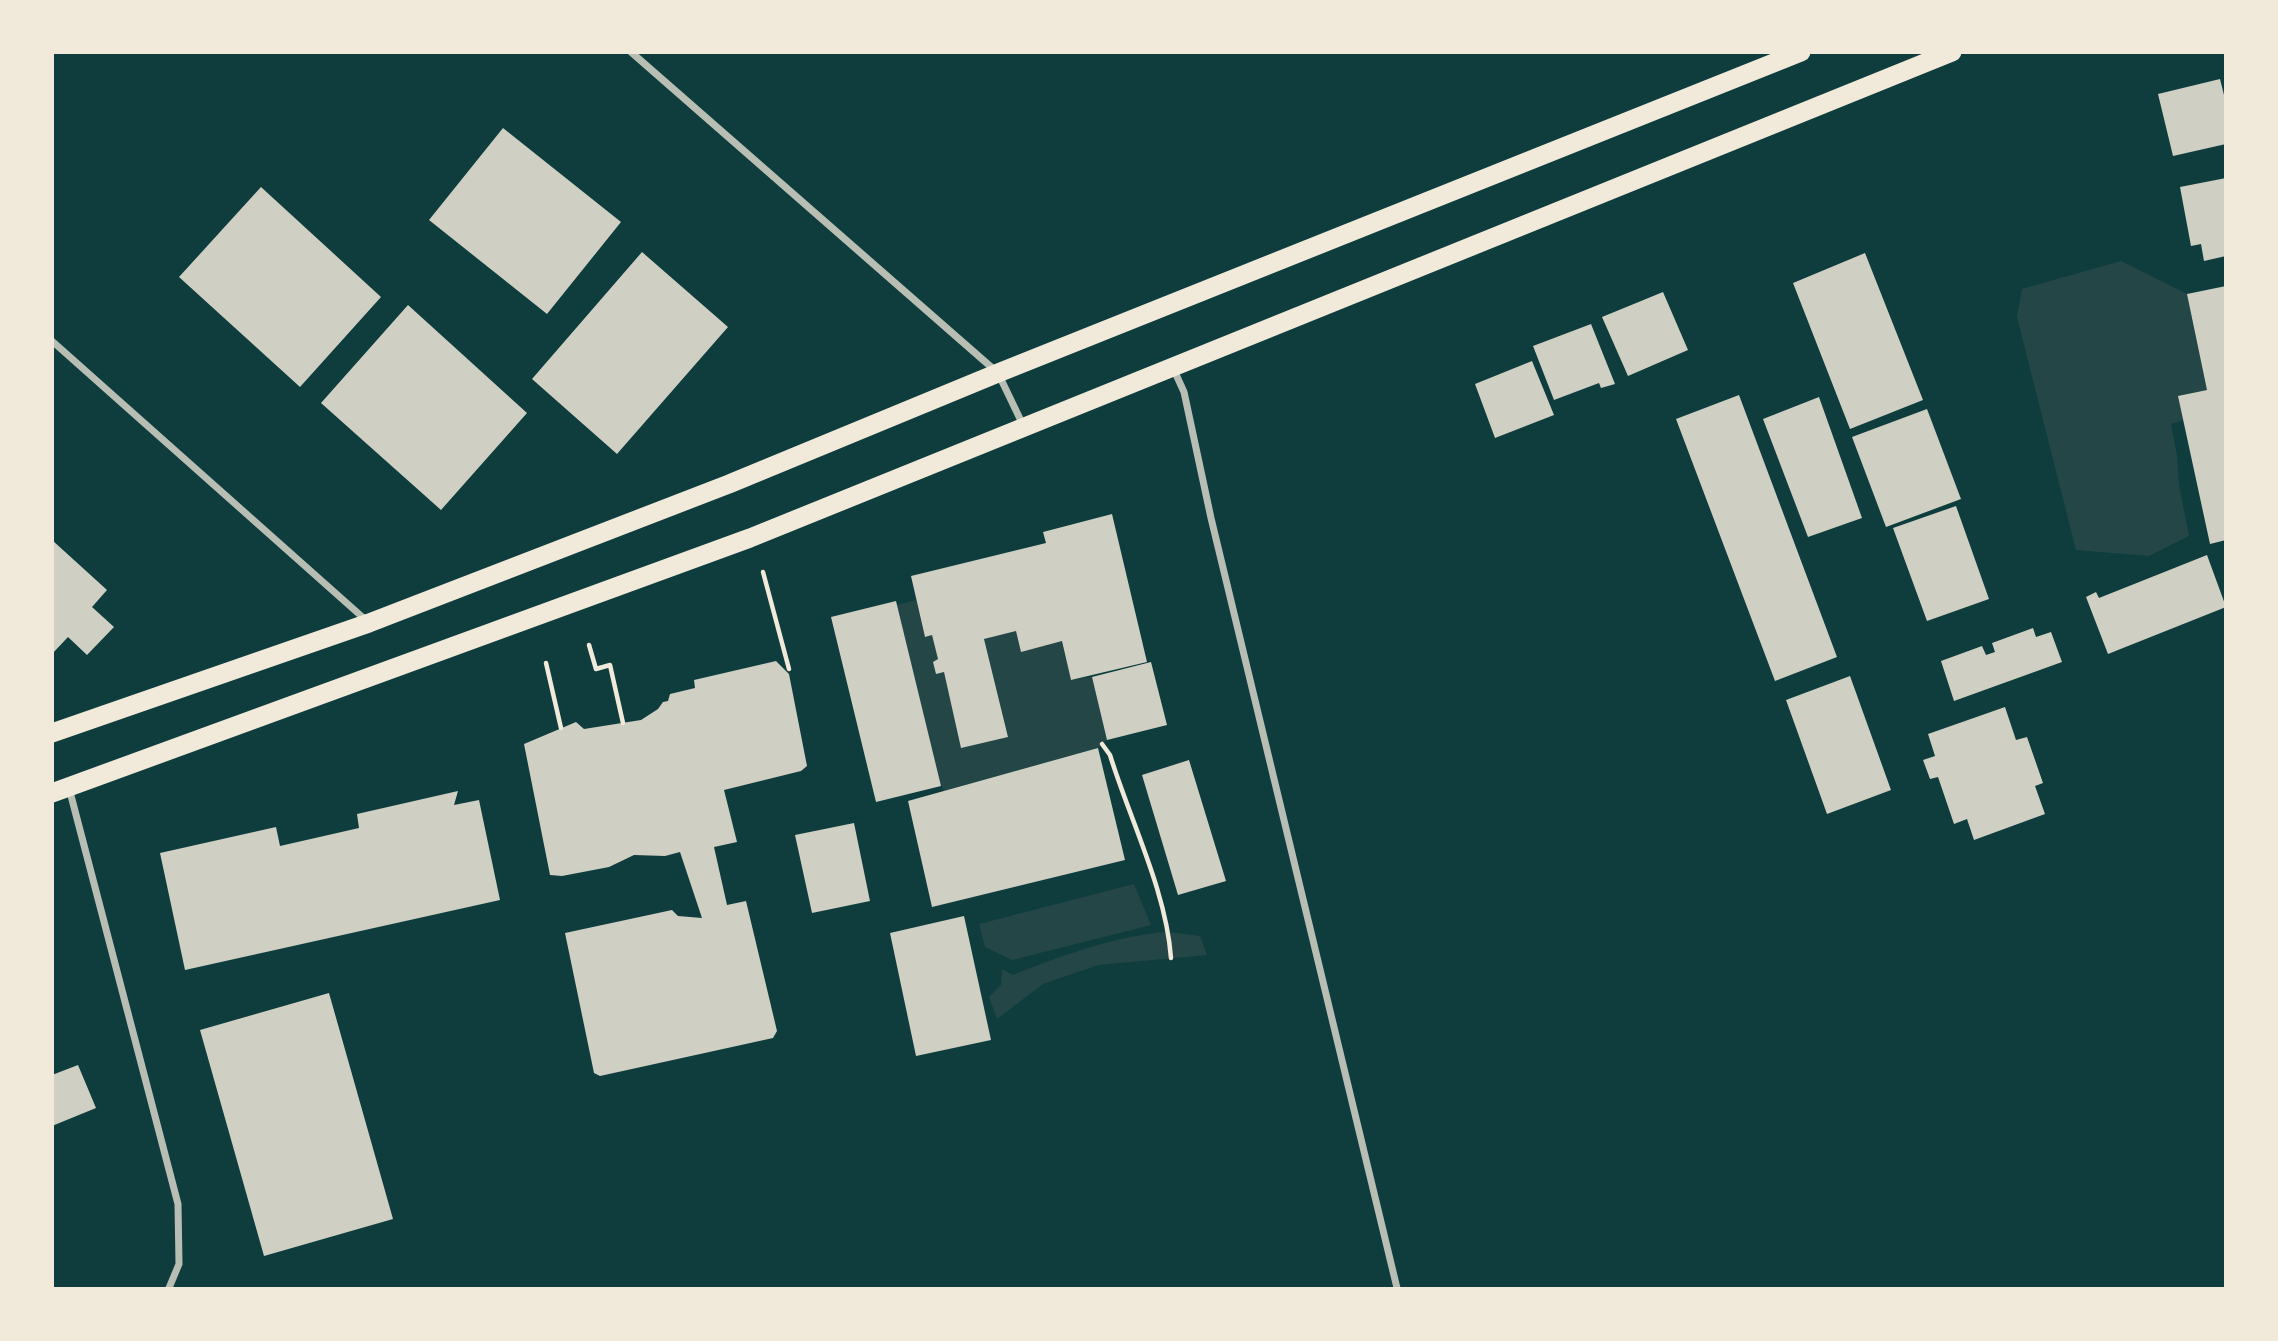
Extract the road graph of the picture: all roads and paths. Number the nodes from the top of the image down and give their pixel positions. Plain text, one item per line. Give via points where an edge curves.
1 (631, 52) edge
2 (1801, 52) edge
3 (1952, 52) edge
4 (52, 341) edge
5 (1172, 366) junction
6 (998, 373) junction
7 (1024, 428) junction
8 (764, 572) dead end
9 (369, 622) junction
10 (589, 645) dead end
11 (546, 663) dead end
12 (789, 669) dead end
13 (623, 723) dead end
14 (561, 728) dead end
15 (52, 733) edge
16 (1102, 744) dead end
17 (61, 790) edge
18 (1171, 958) dead end
19 (169, 1289) edge
20 (1396, 1289) edge

1 - 6 street
2 - 6 highway
3 - 5 highway
4 - 9 street
5 - 7 highway
5 - 20 street via 1184,392 1210,518
6 - 7 street
6 - 9 highway via 729,484
7 - 17 highway via 750,538
8 - 12 path
9 - 15 highway
10 - 13 path via 596,669 610,665
11 - 14 path
16 - 18 path via 1110,755 1162,904
17 - 19 street via 178,1204 179,1264

